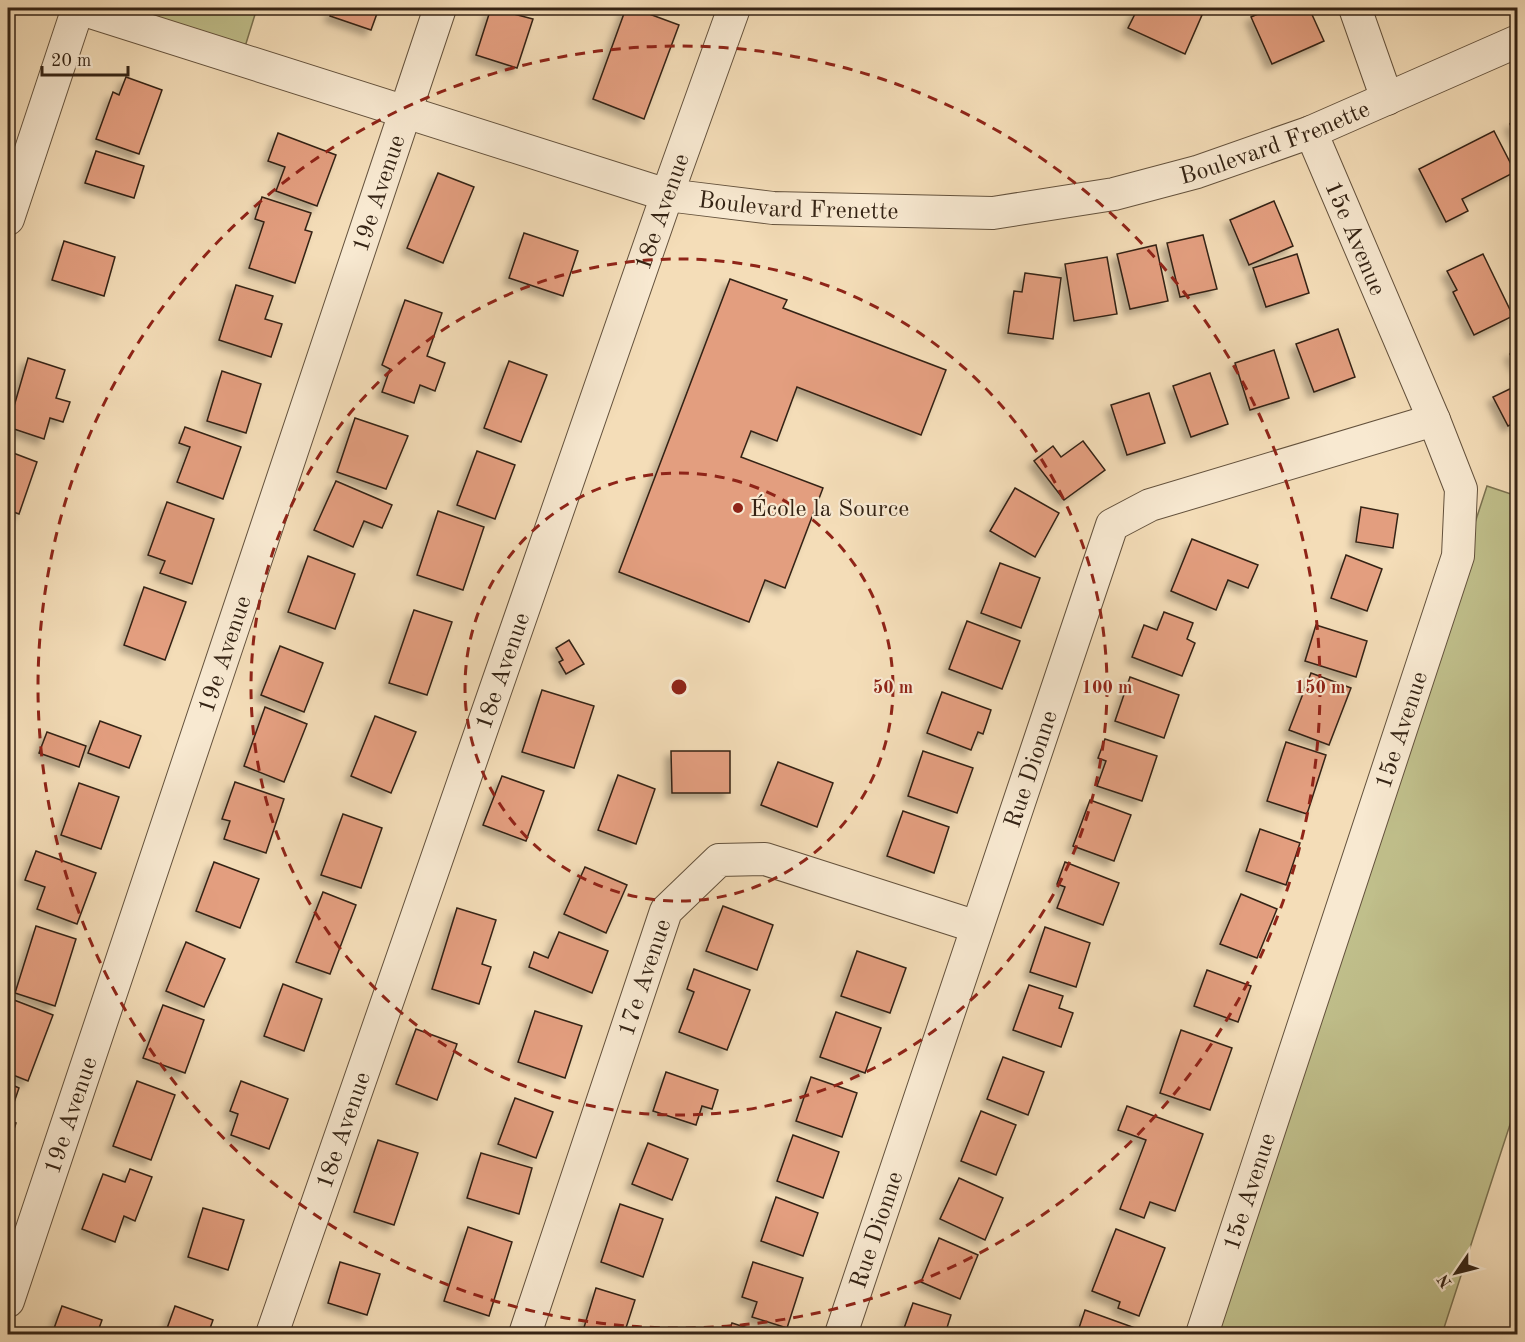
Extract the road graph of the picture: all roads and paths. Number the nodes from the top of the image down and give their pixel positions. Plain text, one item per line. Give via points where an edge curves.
1 (78, 8) edge
2 (440, 8) edge
3 (734, 8) edge
4 (1355, 8) edge
5 (1518, 42) edge
6 (1387, 99) junction
7 (407, 110) junction
8 (1311, 132) junction
9 (667, 195) junction
10 (8, 219) edge
11 (1434, 420) junction
12 (977, 927) junction
13 (8, 1301) edge
14 (272, 1335) edge
15 (525, 1335) edge
16 (841, 1335) edge
17 (1202, 1335) edge

1 - 7 street, Boulevard Frenette
1 - 10 street
2 - 7 street, 19e Avenue
3 - 9 street, 18e Avenue
4 - 6 street
5 - 6 street, Boulevard Frenette
6 - 8 street, Boulevard Frenette
7 - 9 street, Boulevard Frenette
7 - 13 street, 19e Avenue
8 - 9 street, Boulevard Frenette via 1197,172 1114,194 993,213 773,208
8 - 11 street, 15e Avenue
9 - 14 street, 18e Avenue
11 - 12 street, Rue Dionne via 1150,505 1112,525
11 - 17 street, 15e Avenue via 1461,489 1458,556
12 - 15 street, 17e Avenue via 765,859 719,860 666,911
12 - 16 street, Rue Dionne

